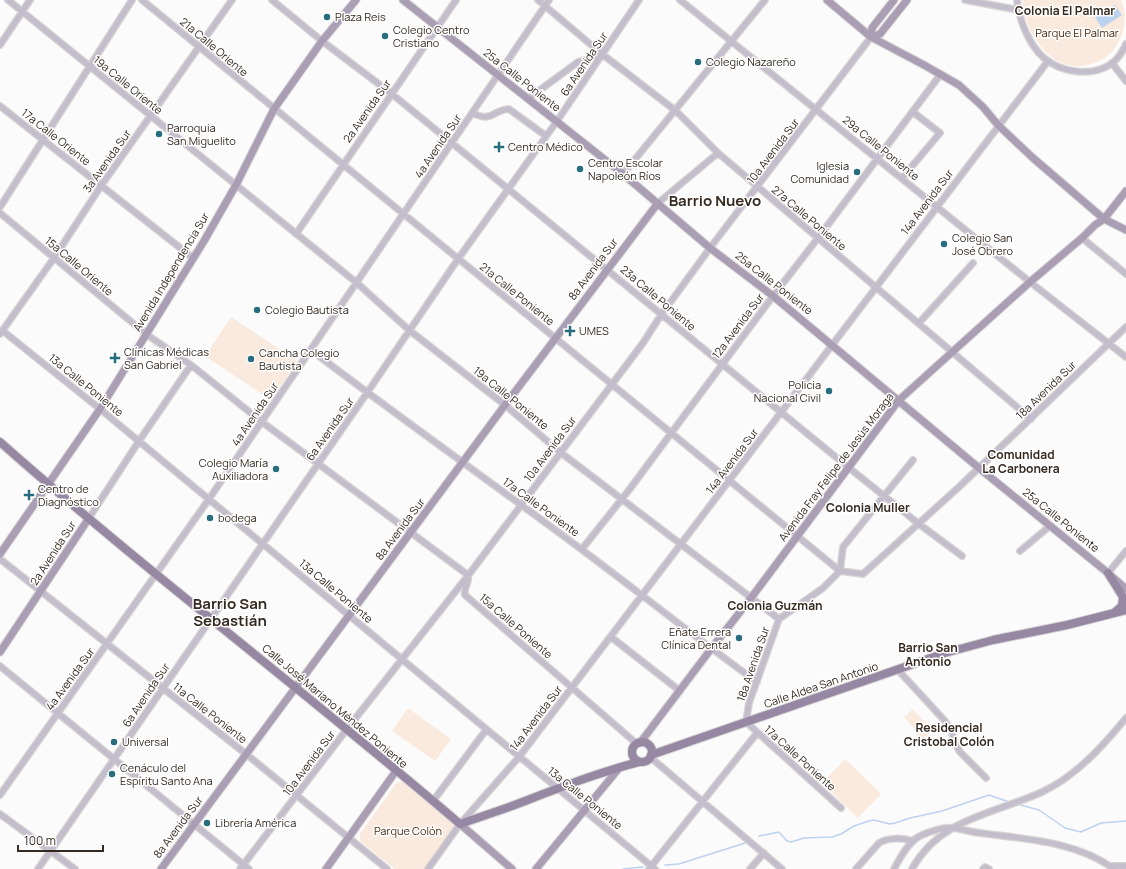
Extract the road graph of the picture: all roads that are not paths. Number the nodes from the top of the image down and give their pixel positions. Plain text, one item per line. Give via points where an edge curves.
1 (8, 0) edge
2 (30, 0) edge
3 (132, 0) edge
4 (142, 0) edge
5 (232, 0) edge
6 (272, 0) edge
7 (356, 0) edge
8 (403, 0) edge
9 (456, 0) edge
10 (538, 0) edge
11 (548, 0) edge
12 (640, 0) edge
13 (765, 0) edge
14 (827, 0) edge
15 (894, 0) edge
16 (907, 0) edge
17 (965, 0) edge
18 (1017, 0) edge
19 (683, 1) edge
20 (545, 6) junction
21 (1019, 10) junction
22 (22, 12) junction
23 (437, 28) junction
24 (871, 37) junction
25 (322, 41) junction
26 (731, 41) junction
27 (1126, 44) edge
28 (0, 45) edge
29 (198, 46) junction
30 (602, 54) junction
31 (1048, 61) junction
32 (1112, 63) junction
33 (90, 67) junction
34 (498, 74) junction
35 (940, 75) junction
36 (1126, 82) edge
37 (392, 94) junction
38 (529, 98) junction
39 (0, 106) edge
40 (274, 109) junction
41 (817, 109) junction
42 (676, 111) junction
43 (913, 112) junction
44 (472, 113) junction
45 (150, 116) junction
46 (557, 121) junction
47 (998, 125) junction
48 (546, 136) junction
49 (43, 140) junction
50 (452, 143) junction
51 (718, 153) junction
52 (878, 158) junction
53 (342, 164) junction
54 (623, 174) junction
55 (902, 178) junction
56 (236, 185) junction
57 (101, 186) junction
58 (758, 187) junction
59 (508, 188) junction
60 (1126, 191) edge
61 (658, 203) junction
62 (936, 206) junction
63 (0, 207) edge
64 (0, 213) edge
65 (403, 214) junction
66 (1104, 219) junction
67 (1126, 230) edge
68 (296, 234) junction
69 (818, 238) junction
70 (1082, 238) junction
71 (710, 248) junction
72 (54, 258) junction
73 (193, 258) junction
74 (458, 259) junction
75 (973, 263) dead end
76 (607, 269) junction
77 (1126, 274) edge
78 (1030, 282) junction
79 (357, 283) junction
80 (875, 287) junction
81 (773, 296) junction
82 (661, 315) junction
83 (919, 323) junction
84 (1126, 327) edge
85 (409, 330) junction
86 (1, 332) edge
87 (146, 334) junction
88 (555, 339) junction
89 (1109, 342) junction
90 (832, 345) junction
91 (311, 350) junction
92 (953, 352) junction
93 (1126, 357) edge
94 (722, 364) junction
95 (191, 365) junction
96 (612, 384) junction
97 (367, 393) junction
98 (899, 400) junction
99 (505, 405) junction
100 (100, 408) junction
101 (781, 412) junction
102 (1031, 419) junction
103 (262, 422) junction
104 (671, 433) junction
105 (139, 441) junction
106 (0, 442) edge
107 (560, 452) junction
108 (913, 460) dead end
109 (463, 462) junction
110 (318, 463) junction
111 (848, 467) junction
112 (979, 468) junction
113 (730, 480) junction
114 (49, 485) junction
115 (884, 496) junction
116 (210, 499) junction
117 (622, 499) junction
118 (520, 505) junction
119 (89, 518) junction
120 (919, 524) junction
121 (1050, 526) junction
122 (411, 533) junction
123 (797, 536) junction
124 (263, 543) junction
125 (681, 544) junction
126 (582, 549) junction
127 (1020, 551) dead end
128 (1126, 551) edge
129 (0, 554) edge
130 (962, 556) dead end
131 (0, 559) edge
132 (840, 571) junction
133 (1108, 572) junction
134 (157, 574) junction
135 (468, 575) junction
136 (1126, 589) edge
137 (41, 591) junction
138 (642, 596) junction
139 (751, 598) junction
140 (1126, 610) edge
141 (1114, 613) junction
142 (349, 615) junction
143 (211, 618) junction
144 (779, 620) junction
145 (611, 637) junction
146 (107, 644) junction
147 (711, 649) junction
148 (0, 652) edge
149 (402, 659) junction
150 (0, 666) edge
151 (898, 670) junction
152 (757, 682) junction
153 (295, 687) junction
154 (572, 687) junction
155 (163, 688) junction
156 (680, 691) junction
157 (58, 713) junction
158 (1126, 718) edge
159 (746, 722) junction
160 (347, 729) junction
161 (486, 730) junction
162 (757, 733) junction
163 (644, 747) junction
164 (246, 754) junction
165 (519, 757) junction
166 (114, 759) junction
167 (640, 762) junction
168 (620, 767) junction
169 (396, 771) junction
170 (986, 778) dead end
171 (557, 788) junction
172 (0, 795) edge
173 (297, 796) junction
174 (433, 801) junction
175 (702, 801) junction
176 (841, 808) dead end
177 (585, 810) junction
178 (0, 814) edge
179 (460, 824) junction
180 (193, 825) junction
181 (952, 828) junction
182 (349, 838) junction
183 (913, 841) junction
184 (51, 851) junction
185 (764, 853) junction
186 (1126, 866) edge
187 (242, 867) edge
188 (1112, 867) edge
189 (651, 868) edge
190 (38, 869) edge
191 (75, 869) edge
192 (160, 869) edge
193 (249, 869) edge
194 (326, 869) edge
195 (386, 869) edge
196 (428, 869) edge
197 (512, 869) edge
198 (536, 869) edge
199 (750, 869) edge
200 (782, 869) edge
201 (856, 869) edge
202 (894, 869) edge
203 (912, 869) edge
204 (983, 869) edge
205 (988, 869) edge

1 - 22 street, 19a Calle Oriente
2 - 22 street
3 - 33 street
4 - 29 street, 21a Calle Oriente
5 - 29 street, 3a Avenida Sur
6 - 25 street, 23a Calle Poniente
7 - 25 street, Avenida Independencia Sur
8 - 23 street, 25a Calle Poniente
9 - 23 street, 2a Avenida Sur
10 - 20 street, 27a Calle Poniente
11 - 20 street, 4a Avenida Sur
12 - 30 street, 6a Avenida Sur
13 - 26 street
14 - 24 street
15 - 24 street via 872,28
16 - 24 street via 880,34
17 - 21 street
18 - 21 street
19 - 26 street, 29a Calle Poniente
20 - 30 street, 27a Calle Poniente
20 - 34 street, 4a Avenida Sur
21 - 31 street via 1034,45
22 - 28 street
22 - 33 street, 19a Calle Oriente
23 - 34 street, 25a Calle Poniente
23 - 37 street, 2a Avenida Sur
24 - 35 street
24 - 41 street, 10a Avenida Sur
25 - 37 street, 23a Calle Poniente
25 - 40 street, Avenida Independencia Sur
26 - 41 street, 29a Calle Poniente
26 - 42 street
27 - 32 street
29 - 40 street, 21a Calle Oriente
29 - 45 street, 3a Avenida Sur
30 - 38 street via 578,62
30 - 42 street, 27a Calle Poniente
30 - 46 street, 6a Avenida Sur
31 - 32 street via 1061,68 1080,72 1100,69
31 - 47 street, 14a Avenida Sur
32 - 36 street
33 - 45 street, 19a Calle Oriente
33 - 49 street
34 - 38 street, 25a Calle Poniente
34 - 44 street, 4a Avenida Sur
35 - 43 street, 12a Avenida Sur
35 - 47 street via 952,80 966,91
37 - 50 street, 23a Calle Poniente
37 - 53 street, 2a Avenida Sur
38 - 46 street, 25a Calle Poniente
39 - 49 street, 17a Calle Oriente
40 - 53 street, 21a Calle Poniente
40 - 56 street, Avenida Independencia Sur
41 - 52 street, 29a Calle Poniente
41 - 58 street, 10a Avenida Sur
42 - 51 street, 27a Calle Poniente
42 - 54 street
43 - 52 street, 12a Avenida Sur
43 - 55 street via 940,133
44 - 48 street via 486,118 510,109
44 - 50 street, 4a Avenida Sur
45 - 56 street, 19a Calle Oriente
45 - 57 street, 3a Avenida Sur
46 - 48 street, 6a Avenida Sur
46 - 54 street, 25a Calle Poniente
47 - 62 street, 14a Avenida Sur
47 - 66 street
48 - 59 street, 6a Avenida Sur
49 - 57 street, 17a Calle Oriente
49 - 63 street
50 - 59 street, 23a Calle Poniente
50 - 65 street, 4a Avenida Sur
51 - 58 street, 27a Calle Poniente
51 - 61 street
52 - 55 street, 29a Calle Poniente
52 - 69 street, 12a Avenida Sur
53 - 65 street, 21a Calle Poniente
53 - 68 street, 2a Avenida Sur
54 - 61 street, 25a Calle Poniente
55 - 62 street, 29a Calle Poniente
56 - 68 street, 19a Calle Poniente
56 - 73 street, Avenida Independencia Sur
57 - 72 street, 3a Avenida Sur
57 - 73 street, 17a Calle Oriente
58 - 69 street, 27a Calle Poniente
58 - 71 street, 10a Avenida Sur
59 - 74 street, 6a Avenida Sur
59 - 76 street, 23a Calle Poniente
60 - 66 street, Avenida Fray Felipe de Jesús Moraga
61 - 71 street, 25a Calle Poniente
61 - 76 street, 8a Avenida Sur
62 - 78 street, 29a Calle Poniente
62 - 80 street, 14a Avenida Sur
64 - 72 street, 15a Calle Oriente
65 - 74 street, 21a Calle Poniente
65 - 79 street, 4a Avenida Sur
66 - 67 street
66 - 70 street, Avenida Fray Felipe de Jesús Moraga
68 - 79 street, 19a Calle Poniente
69 - 80 street, 27a Calle Poniente
69 - 81 street, 12a Avenida Sur
70 - 77 street
70 - 78 street, Avenida Fray Felipe de Jesús Moraga
71 - 81 street, 25a Calle Poniente
71 - 82 street, 10a Avenida Sur
72 - 86 street, 3a Avenida Sur
72 - 87 street, 15a Calle Oriente
73 - 87 street, Avenida Independencia Sur
74 - 85 street, 6a Avenida Sur
74 - 88 street, 21a Calle Poniente
75 - 83 street
76 - 82 street, 23a Calle Poniente
76 - 88 street, 8a Avenida Sur
78 - 89 street, 29a Calle Poniente
78 - 92 street, Avenida Fray Felipe de Jesús Moraga
79 - 85 street, 19a Calle Poniente
79 - 91 street, 4a Avenida Sur
80 - 83 street, 27a Calle Poniente
80 - 90 street, 14a Avenida Sur
81 - 90 street, 25a Calle Poniente
81 - 94 street, 12a Avenida Sur
82 - 94 street, 23a Calle Poniente
82 - 96 street, 10a Avenida Sur
83 - 92 street, 27a Calle Poniente
84 - 89 street, 18a Avenida Sur
85 - 97 street, 6a Avenida Sur
85 - 99 street, 19a Calle Poniente
86 - 100 street, 13a Calle Poniente
87 - 95 street
87 - 100 street, Avenida Independencia Sur
88 - 96 street, 21a Calle Poniente
88 - 99 street, 8a Avenida Sur
89 - 93 street, 29a Calle Poniente
89 - 102 street, 18a Avenida Sur
90 - 98 street, 25a Calle Poniente
90 - 101 street, 14a Avenida Sur
91 - 97 street, 17a Calle Poniente
91 - 103 street, 4a Avenida Sur
92 - 98 street, Avenida Fray Felipe de Jesús Moraga
92 - 102 street, 27a Calle Poniente
94 - 101 street, 23a Calle Poniente
94 - 104 street, 12a Avenida Sur
95 - 103 street
95 - 105 street, 2a Avenida Sur
96 - 104 street, 21a Calle Poniente
96 - 107 street, 10a Avenida Sur
97 - 109 street, 17a Calle Poniente
97 - 110 street, 6a Avenida Sur
98 - 111 street, Avenida Fray Felipe de Jesús Moraga
98 - 112 street, 25a Calle Poniente
99 - 107 street, 19a Calle Poniente
99 - 109 street, 8a Avenida Sur
100 - 105 street, 13a Calle Poniente
100 - 114 street, Avenida Independencia Sur
101 - 111 street, 23a Calle Poniente
101 - 113 street, 14a Avenida Sur
102 - 112 street, 18a Avenida Sur
103 - 110 street
103 - 116 street, 4a Avenida Sur
104 - 113 street, 21a Calle Poniente
104 - 117 street, 12a Avenida Sur
105 - 116 street, 13a Calle Poniente
105 - 119 street, 2a Avenida Sur
106 - 114 main road, Calle José Mariano Méndez Poniente
107 - 117 street, 19a Calle Poniente
107 - 118 street, 10a Avenida Sur
108 - 115 street
109 - 118 street, 17a Calle Poniente
109 - 122 street, 8a Avenida Sur
110 - 122 street
110 - 124 street, 6a Avenida Sur
111 - 115 street, 23a Calle Poniente
111 - 123 street, Avenida Fray Felipe de Jesús Moraga
112 - 120 street, 18a Avenida Sur
112 - 121 street, 25a Calle Poniente
113 - 123 street, 21a Calle Poniente
113 - 125 street, 14a Avenida Sur
114 - 119 main road, Calle José Mariano Méndez Poniente
114 - 129 street, Avenida Independencia Sur
115 - 120 street, 23a Calle Poniente
115 - 132 street via 843,546
116 - 124 street, 13a Calle Poniente
116 - 134 street, 4a Avenida Sur
117 - 125 street, 19a Calle Poniente
117 - 126 street, 12a Avenida Sur
118 - 126 street, 17a Calle Poniente
118 - 135 street, 10a Avenida Sur
119 - 134 main road, Calle José Mariano Méndez Poniente
119 - 137 street, 2a Avenida Sur
120 - 130 street, 23a Calle Poniente
120 - 132 street, 18a Avenida Sur via 863,574
121 - 127 street
121 - 133 street, 25a Calle Poniente
122 - 135 street
122 - 142 street, 8a Avenida Sur
123 - 132 street, 21a Calle Poniente
123 - 139 street, Avenida Fray Felipe de Jesús Moraga
124 - 142 street, 13a Calle Poniente
124 - 143 street, 6a Avenida Sur
125 - 138 street, 14a Avenida Sur
125 - 139 street, 19a Calle Poniente
126 - 138 street, 17a Calle Poniente
128 - 133 street
131 - 137 street, 11a Calle Poniente
132 - 144 street, 18a Avenida Sur via 823,588
133 - 136 street, 25a Calle Poniente
133 - 141 main road via 1123,597 1122,606
134 - 143 main road, Calle José Mariano Méndez Poniente
134 - 146 street, 4a Avenida Sur
135 - 149 street, 10a Avenida Sur
135 - 154 street, 15a Calle Poniente via 465,595
137 - 146 street, 11a Calle Poniente
137 - 148 street, 2a Avenida Sur
138 - 145 street, 14a Avenida Sur
138 - 147 street, 17a Calle Poniente
139 - 144 street, 19a Calle Poniente
139 - 147 street, Avenida Fray Felipe de Jesús Moraga
140 - 141 main road, Calle Aldea San Antonio
141 - 151 main road, Calle Aldea San Antonio via 993,640 945,653
142 - 149 street, 13a Calle Poniente
142 - 153 street, 8a Avenida Sur
143 - 153 main road, Calle José Mariano Méndez Poniente
143 - 155 street, 6a Avenida Sur
144 - 152 street, 18a Avenida Sur
145 - 154 street, 14a Avenida Sur
145 - 156 street
146 - 155 street, 11a Calle Poniente
146 - 157 street, 4a Avenida Sur
147 - 152 street, 17a Calle Poniente
147 - 156 street, Avenida Fray Felipe de Jesús Moraga
149 - 160 street, 10a Avenida Sur
149 - 161 street, 13a Calle Poniente
150 - 157 street
151 - 159 main road, Calle Aldea San Antonio
151 - 170 street via 948,726 960,752
152 - 159 street, 18a Avenida Sur via 749,703
153 - 160 main road, Calle José Mariano Méndez Poniente
153 - 164 street, 8a Avenida Sur
154 - 163 street, 15a Calle Poniente
154 - 165 street, 14a Avenida Sur
155 - 164 street, 11a Calle Poniente
155 - 166 street, 6a Avenida Sur
156 - 163 street, Avenida Fray Felipe de Jesús Moraga
157 - 166 street
157 - 172 street, 4a Avenida Sur
158 - 181 street via 1094,754 1060,781
159 - 162 street, 17a Calle Poniente
159 - 163 main road, Calle Aldea San Antonio via 664,751
160 - 169 main road, Calle José Mariano Méndez Poniente
160 - 173 street, 10a Avenida Sur
161 - 165 street, 13a Calle Poniente
161 - 174 street
162 - 175 street
162 - 176 street, 17a Calle Poniente
163 - 167 main road, Calle Aldea San Antonio via 646,761
163 - 167 main road via 634,759
163 - 168 main road
163 - 175 street, 15a Calle Poniente
164 - 173 street, 11a Calle Poniente
164 - 180 street, 8a Avenida Sur
165 - 171 street, 13a Calle Poniente
165 - 179 street, 14a Avenida Sur
166 - 180 street
166 - 184 street, 6a Avenida Sur
167 - 168 main road
168 - 171 main road
168 - 177 street
169 - 174 main road, Calle José Mariano Méndez Poniente
169 - 182 street
171 - 177 street, 13a Calle Poniente
171 - 179 main road
173 - 182 street, 11a Calle Poniente
173 - 187 street, 10a Avenida Sur
174 - 179 main road, Calle José Mariano Méndez Poniente
175 - 185 street, 15a Calle Poniente
175 - 189 street
177 - 189 street, 13a Calle Poniente
177 - 198 street
178 - 184 street
179 - 196 street, 14a Avenida Sur
179 - 197 street, Calle José Mariano Méndez Poniente
180 - 187 street
180 - 192 street, 8a Avenida Sur
181 - 183 street via 920,836
181 - 188 street via 1064,846
181 - 203 street via 922,853
182 - 194 street
182 - 195 street, 11a Calle Poniente
183 - 201 street via 884,840
183 - 202 street
184 - 190 street, 6a Avenida Sur
184 - 191 street
185 - 199 street
185 - 200 street, 15a Calle Poniente
186 - 188 street
187 - 193 street
204 - 205 street

